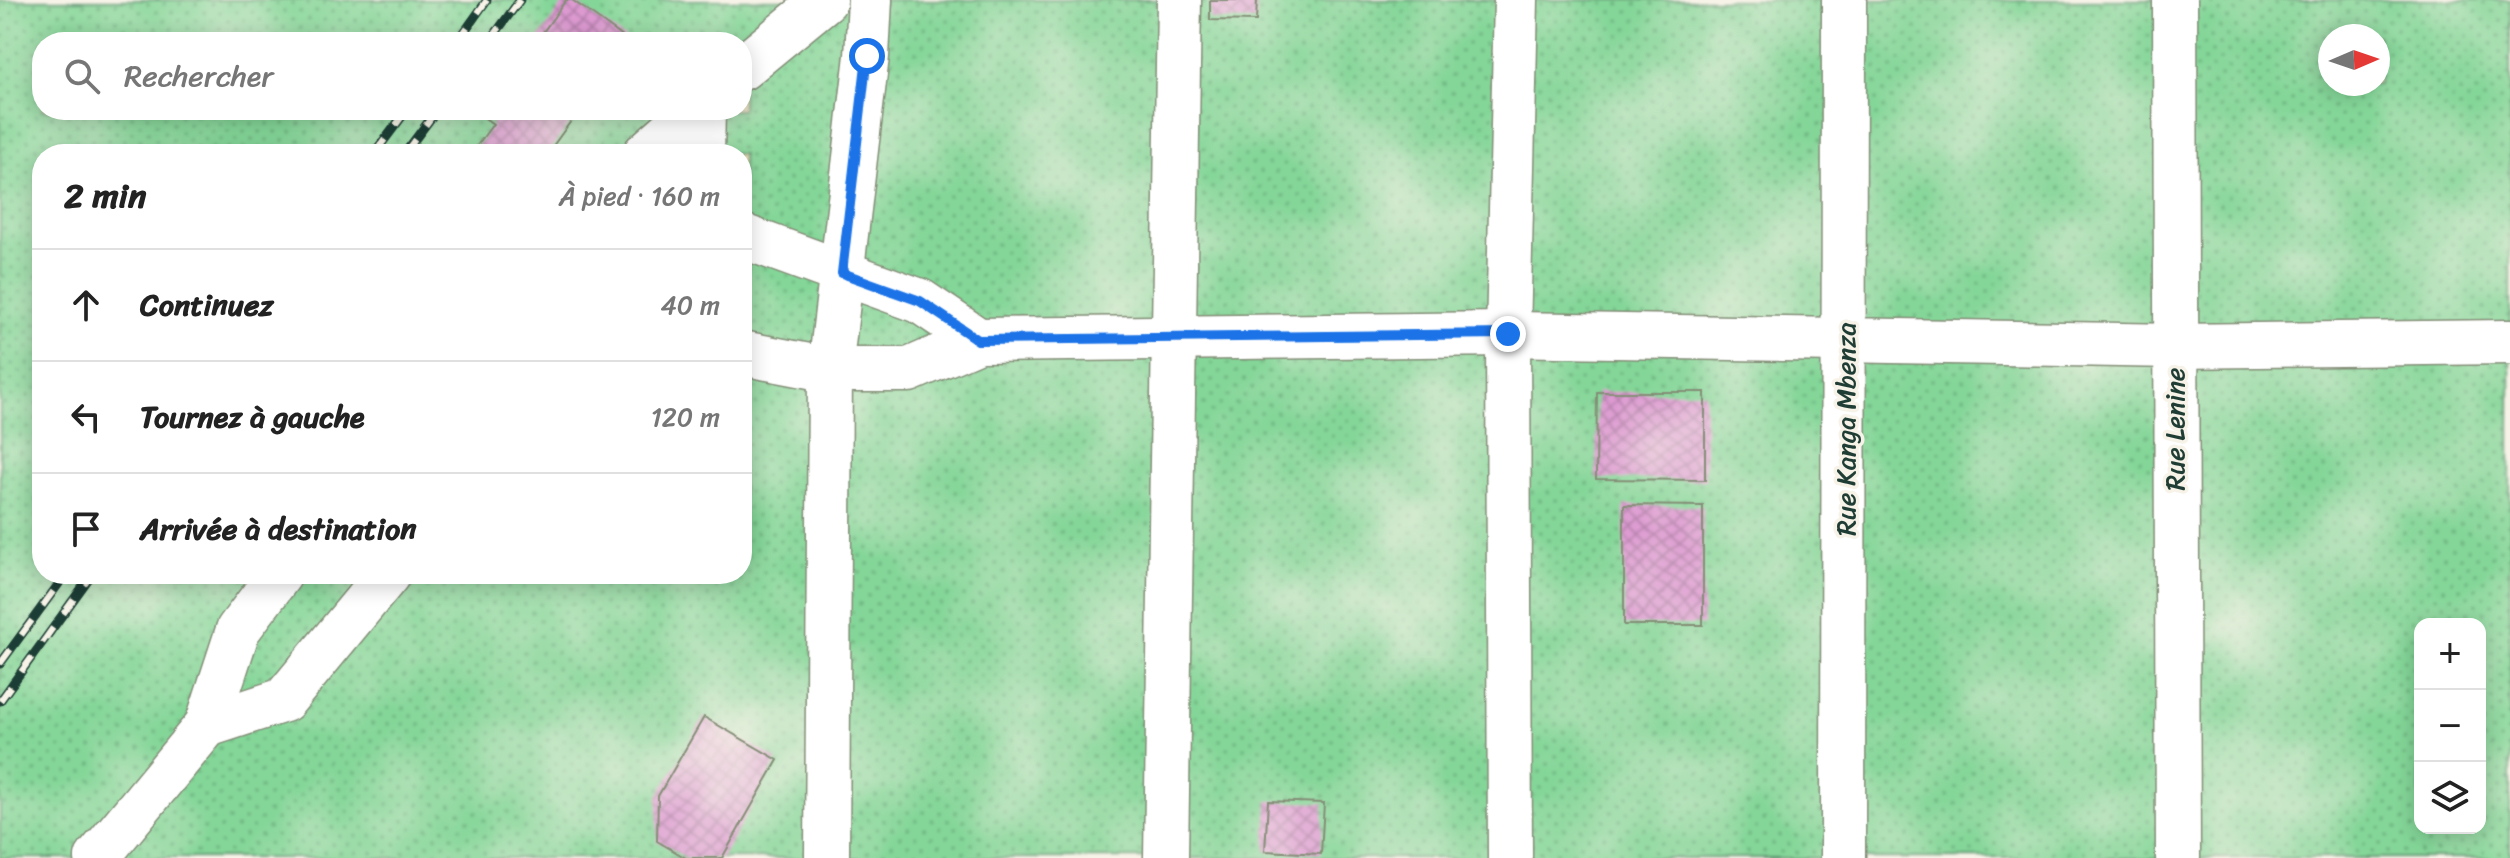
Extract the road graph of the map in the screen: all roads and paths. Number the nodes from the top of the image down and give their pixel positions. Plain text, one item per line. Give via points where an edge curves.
1 (825, 0) edge
2 (870, 0) edge
3 (1179, 0) edge
4 (1516, 0) edge
5 (1844, 0) edge
6 (2175, 0) edge
7 (752, 60) edge
8 (684, 120) edge
9 (703, 120) edge
10 (656, 144) edge
11 (702, 144) edge
12 (752, 240) edge
13 (842, 273) junction
14 (1508, 334) junction
15 (978, 340) junction
16 (1171, 340) junction
17 (1846, 342) junction
18 (2510, 342) edge
19 (2175, 346) junction
20 (752, 355) edge
21 (830, 370) junction
22 (272, 584) edge
23 (380, 584) edge
24 (207, 725) junction
25 (97, 858) edge
26 (827, 858) edge
27 (1166, 858) edge
28 (1510, 858) edge
29 (1843, 858) edge
30 (2178, 858) edge

1 - 7 street
2 - 13 street
3 - 16 street
4 - 14 street
5 - 17 street, Rue Kanga Mbenza
6 - 19 street, Rue Lenine
8 - 10 street
9 - 11 street
12 - 13 street
13 - 15 street via 920,301
13 - 21 street
14 - 16 street
14 - 17 street
14 - 28 street
15 - 16 street
15 - 21 street via 909,370
16 - 27 street
17 - 19 street
17 - 29 street, Rue Kanga Mbenza
18 - 19 street
19 - 30 street, Rue Lenine
20 - 21 street
21 - 26 street
22 - 24 street via 238,630
23 - 24 street via 284,700
24 - 25 street

